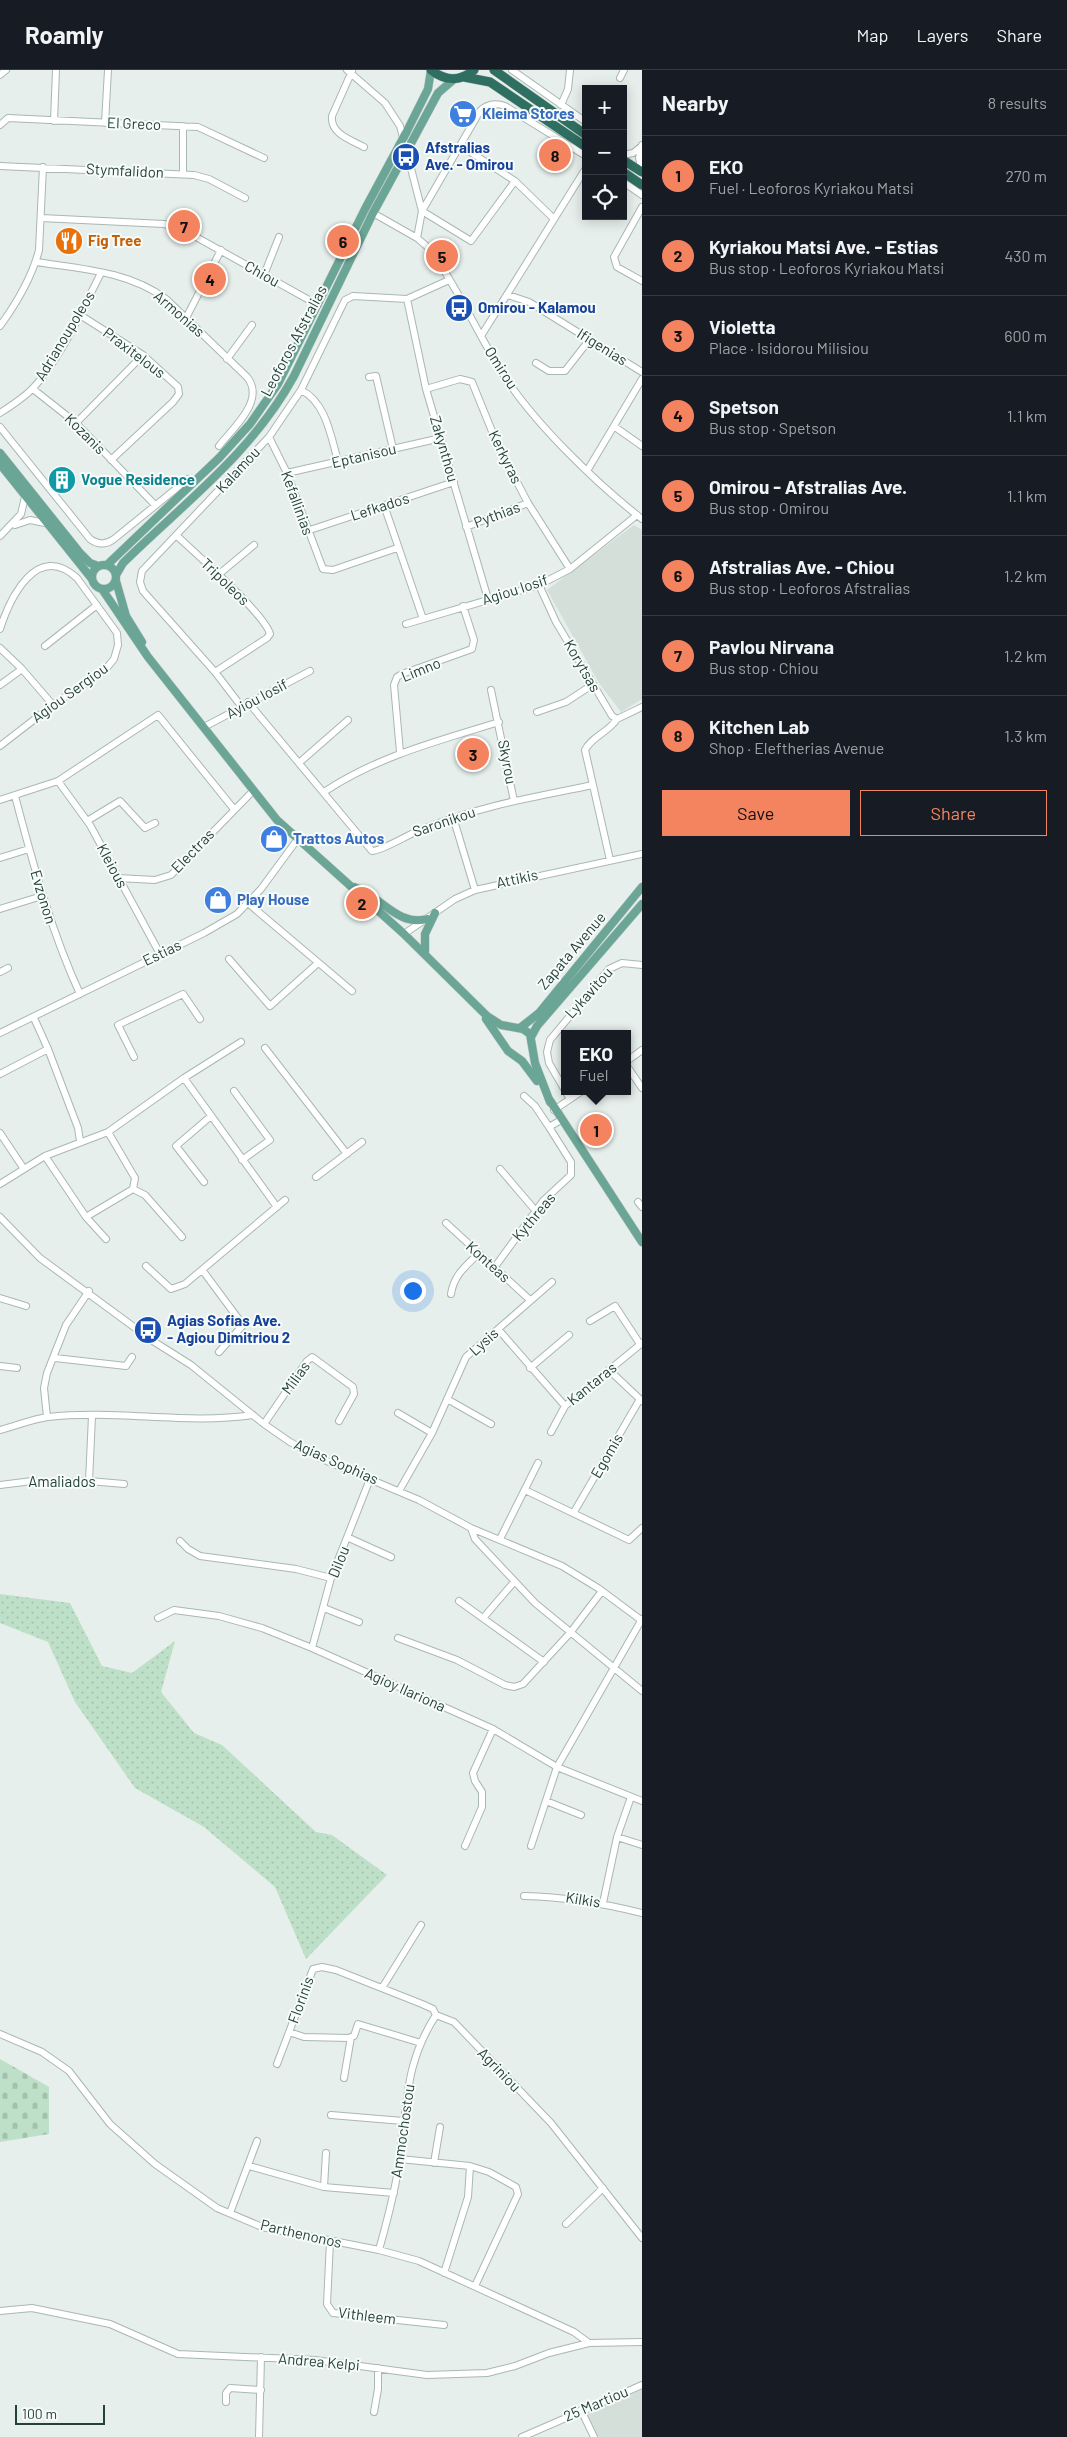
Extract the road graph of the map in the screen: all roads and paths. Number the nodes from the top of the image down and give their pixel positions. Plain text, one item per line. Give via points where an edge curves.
1 (6, 70) edge
2 (56, 70) edge
3 (108, 70) edge
4 (431, 70) edge
5 (474, 70) edge
6 (494, 70) edge
7 (512, 70) edge
8 (570, 70) edge
9 (624, 70) edge
10 (350, 71) edge
11 (0, 75) edge
12 (464, 78) junction
13 (620, 78) dead end
14 (453, 80) junction
15 (561, 105) junction
16 (582, 119) edge
17 (54, 121) junction
18 (105, 123) junction
19 (0, 125) edge
20 (183, 126) junction
21 (582, 132) edge
22 (582, 144) edge
23 (460, 146) junction
24 (642, 146) edge
25 (364, 147) dead end
26 (582, 154) edge
27 (627, 154) edge
28 (264, 158) dead end
29 (627, 162) edge
30 (0, 166) edge
31 (43, 167) junction
32 (642, 171) edge
33 (183, 174) junction
34 (582, 174) edge
35 (627, 175) edge
36 (515, 181) junction
37 (627, 185) edge
38 (642, 185) edge
39 (642, 195) edge
40 (246, 198) dead end
41 (642, 207) edge
42 (422, 211) junction
43 (373, 213) junction
44 (41, 218) junction
45 (553, 218) junction
46 (279, 238) dead end
47 (417, 238) junction
48 (221, 250) junction
49 (36, 262) junction
50 (101, 273) junction
51 (264, 274) junction
52 (449, 280) junction
53 (642, 282) edge
54 (508, 294) junction
55 (406, 299) junction
56 (318, 305) junction
57 (80, 315) junction
58 (186, 318) junction
59 (252, 325) dead end
60 (0, 326) edge
61 (481, 336) junction
62 (590, 339) junction
63 (142, 355) junction
64 (227, 359) junction
65 (536, 363) dead end
66 (642, 372) edge
67 (369, 377) dead end
68 (642, 379) edge
69 (33, 389) junction
70 (426, 389) junction
71 (301, 390) junction
72 (0, 413) edge
73 (76, 422) junction
74 (0, 427) edge
75 (615, 427) junction
76 (269, 437) junction
77 (441, 438) junction
78 (219, 446) dead end
79 (642, 446) edge
80 (393, 449) junction
81 (0, 453) edge
82 (111, 460) junction
83 (338, 462) junction
84 (0, 464) edge
85 (588, 471) junction
86 (287, 473) junction
87 (188, 479) dead end
88 (454, 482) junction
89 (25, 497) junction
90 (528, 503) junction
91 (155, 505) junction
92 (384, 506) junction
93 (640, 517) edge
94 (45, 523) junction
95 (11, 526) junction
96 (466, 527) junction
97 (307, 531) junction
98 (176, 535) junction
99 (0, 536) edge
100 (254, 545) dead end
101 (397, 548) junction
102 (107, 565) junction
103 (98, 566) junction
104 (570, 569) junction
105 (218, 575) junction
106 (116, 578) junction
107 (92, 579) junction
108 (539, 585) junction
109 (102, 589) junction
110 (488, 599) junction
111 (97, 605) junction
112 (463, 606) junction
113 (423, 619) junction
114 (406, 624) dead end
115 (0, 630) edge
116 (46, 646) dead end
117 (0, 648) edge
118 (22, 669) junction
119 (310, 671) dead end
120 (214, 672) junction
121 (0, 685) edge
122 (592, 685) junction
123 (491, 690) dead end
124 (181, 699) junction
125 (248, 702) junction
126 (53, 705) junction
127 (241, 706) junction
128 (642, 707) edge
129 (538, 712) dead end
130 (617, 718) junction
131 (348, 720) dead end
132 (499, 722) junction
133 (204, 727) junction
134 (0, 746) edge
135 (400, 752) junction
136 (300, 762) junction
137 (58, 781) junction
138 (593, 784) junction
139 (253, 791) junction
140 (324, 792) junction
141 (15, 796) junction
142 (0, 800) edge
143 (514, 801) junction
144 (233, 808) junction
145 (454, 817) junction
146 (87, 821) junction
147 (155, 823) dead end
148 (298, 840) junction
149 (29, 850) junction
150 (642, 854) edge
151 (0, 858) edge
152 (610, 860) junction
153 (118, 878) junction
154 (349, 886) junction
155 (642, 887) edge
156 (474, 890) junction
157 (42, 896) junction
158 (249, 904) junction
159 (642, 904) edge
160 (0, 909) edge
161 (435, 913) junction
162 (426, 919) junction
163 (404, 934) junction
164 (160, 954) junction
165 (424, 954) junction
166 (229, 959) dead end
167 (318, 963) junction
168 (642, 965) edge
169 (8, 968) dead end
170 (0, 972) edge
171 (352, 991) dead end
172 (80, 994) junction
173 (477, 1008) junction
174 (34, 1018) junction
175 (200, 1019) dead end
176 (516, 1028) junction
177 (0, 1033) edge
178 (531, 1041) junction
179 (241, 1042) dead end
180 (505, 1046) junction
181 (265, 1048) dead end
182 (48, 1049) junction
183 (642, 1050) edge
184 (514, 1055) junction
185 (134, 1057) dead end
186 (631, 1058) edge
187 (631, 1072) edge
188 (0, 1074) edge
189 (184, 1078) junction
190 (561, 1084) edge
191 (642, 1088) edge
192 (234, 1091) dead end
193 (568, 1095) edge
194 (576, 1095) edge
195 (524, 1096) dead end
196 (570, 1099) junction
197 (550, 1102) junction
198 (554, 1110) junction
199 (210, 1116) junction
200 (561, 1120) junction
201 (549, 1127) junction
202 (108, 1132) junction
203 (0, 1133) edge
204 (80, 1141) junction
205 (362, 1142) dead end
206 (347, 1154) junction
207 (45, 1156) junction
208 (242, 1160) junction
209 (24, 1169) junction
210 (500, 1170) dead end
211 (316, 1177) dead end
212 (204, 1182) dead end
213 (0, 1184) edge
214 (133, 1189) junction
215 (285, 1200) dead end
216 (276, 1207) junction
217 (535, 1210) junction
218 (0, 1216) edge
219 (86, 1217) junction
220 (446, 1223) dead end
221 (182, 1238) dead end
222 (106, 1239) dead end
223 (642, 1242) edge
224 (478, 1254) junction
225 (146, 1266) dead end
226 (494, 1268) junction
227 (203, 1271) junction
228 (552, 1282) dead end
229 (88, 1292) junction
230 (451, 1294) dead end
231 (0, 1298) edge
232 (530, 1300) junction
233 (26, 1306) dead end
234 (590, 1321) dead end
235 (498, 1329) junction
236 (569, 1335) dead end
237 (641, 1343) edge
238 (219, 1352) dead end
239 (132, 1357) dead end
240 (55, 1358) junction
241 (0, 1366) edge
242 (17, 1368) dead end
243 (530, 1368) junction
244 (609, 1370) junction
245 (447, 1399) junction
246 (641, 1400) edge
247 (565, 1406) junction
248 (398, 1412) dead end
249 (254, 1415) junction
250 (92, 1416) junction
251 (47, 1417) junction
252 (339, 1422) dead end
253 (264, 1424) junction
254 (491, 1424) dead end
255 (0, 1430) edge
256 (551, 1432) dead end
257 (432, 1433) junction
258 (538, 1463) dead end
259 (370, 1478) junction
260 (90, 1481) junction
261 (124, 1484) dead end
262 (0, 1486) edge
263 (525, 1490) junction
264 (399, 1491) junction
265 (574, 1512) junction
266 (471, 1528) junction
267 (642, 1528) edge
268 (348, 1538) junction
269 (500, 1539) junction
270 (180, 1541) dead end
271 (391, 1557) dead end
272 (332, 1578) junction
273 (514, 1582) junction
274 (602, 1591) junction
275 (459, 1601) dead end
276 (324, 1608) junction
277 (484, 1617) junction
278 (158, 1618) dead end
279 (642, 1620) edge
280 (360, 1622) dead end
281 (570, 1633) junction
282 (398, 1638) dead end
283 (312, 1648) junction
284 (544, 1662) junction
285 (613, 1667) junction
286 (642, 1691) edge
287 (493, 1729) junction
288 (557, 1767) junction
289 (630, 1797) junction
290 (546, 1801) junction
291 (642, 1801) edge
292 (581, 1815) dead end
293 (617, 1837) junction
294 (642, 1845) edge
295 (465, 1846) dead end
296 (531, 1846) dead end
297 (524, 1896) dead end
298 (603, 1903) junction
299 (642, 1913) edge
300 (422, 1925) dead end
301 (313, 1969) joint
302 (382, 1988) junction
303 (436, 2015) junction
304 (289, 2032) junction
305 (0, 2034) edge
306 (351, 2037) junction
307 (421, 2044) junction
308 (277, 2064) dead end
309 (344, 2078) dead end
310 (331, 2115) dead end
311 (402, 2121) junction
312 (440, 2127) dead end
313 (257, 2141) dead end
314 (326, 2153) dead end
315 (400, 2159) junction
316 (434, 2163) junction
317 (249, 2166) junction
318 (470, 2166) junction
319 (324, 2187) junction
320 (603, 2188) junction
321 (394, 2193) junction
322 (230, 2214) junction
323 (566, 2224) dead end
324 (642, 2238) edge
325 (330, 2241) junction
326 (379, 2250) junction
327 (444, 2272) junction
328 (475, 2286) junction
329 (0, 2311) edge
330 (444, 2325) dead end
331 (642, 2342) edge
332 (589, 2343) junction
333 (262, 2358) junction
334 (378, 2368) junction
335 (642, 2385) edge
336 (261, 2390) junction
337 (226, 2402) dead end
338 (581, 2410) junction
339 (374, 2412) dead end
340 (259, 2437) edge
341 (522, 2437) edge
342 (594, 2437) edge

1 - 11 street
2 - 17 street
3 - 18 street
4 - 14 highway
4 - 56 main road, Leoforos Afstralias, bridge via 428,89
5 - 12 highway
6 - 21 highway
7 - 15 street
8 - 15 street via 568,90
9 - 13 street
10 - 25 street via 331,123 337,132
10 - 42 street via 385,103 400,126
12 - 14 highway
12 - 22 highway via 490,82
14 - 43 main road, Leoforos Afstralias, bridge via 438,93
15 - 16 street
17 - 18 street, El Greco
17 - 19 street, El Greco via 8,118
18 - 20 street, El Greco
20 - 28 street, El Greco via 198,127
20 - 33 street
23 - 26 street via 483,108 501,104
23 - 36 street
23 - 42 street
24 - 27 street
24 - 32 street via 639,158
29 - 32 highway
30 - 31 street, Stymfalidon
31 - 33 street, Stymfalidon
31 - 44 street
33 - 40 street, Stymfalidon via 209,179
34 - 45 street
35 - 38 highway
36 - 42 street via 471,241
36 - 45 street
37 - 39 street
41 - 53 street via 614,257 618,267
42 - 47 street
43 - 47 street, Omirou
43 - 106 main road, Leoforos Afstralias via 282,397 243,450 122,563
44 - 48 street, Chiou via 164,224 180,228
44 - 49 street
45 - 54 street
46 - 51 street
47 - 52 street, Omirou via 430,249
48 - 51 street, Chiou
48 - 58 street
49 - 50 street, Armonias
49 - 60 street
50 - 57 street, Adrianoupoleos
50 - 58 street, Armonias via 125,277 150,288
51 - 56 street, Chiou
52 - 55 street, Kalamou
52 - 61 street, Omirou
54 - 61 street
54 - 62 street, Ifigenias via 526,300
55 - 70 street, Zakynthou
55 - 71 street, Kalamou via 353,296 345,300
56 - 102 main road, Leoforos Afstralias via 278,384 250,424 196,482
57 - 63 street, Praxitelous
57 - 69 street, Adrianoupoleos
58 - 64 street, Armonias
59 - 64 street
61 - 85 street, Omirou via 503,375
62 - 65 street via 565,371 549,371
62 - 66 street, Ifigenias
63 - 73 street
63 - 82 street, Praxitelous via 178,387 179,394
64 - 78 street, Armonias via 249,380 254,395 250,406
67 - 80 street via 376,376
68 - 75 street
69 - 72 street, Adrianoupoleos
69 - 73 street, Kozanis
70 - 77 street, Zakynthou
70 - 90 street, Kerkyras via 460,380 472,382 496,441
71 - 76 street, Kalamou
71 - 83 street via 310,394 324,416
73 - 82 street, Kozanis
74 - 91 street via 95,542 104,544 111,541
75 - 79 street
75 - 85 street
76 - 86 street, Kefallinias
76 - 98 street, Kalamou
77 - 80 street, Eptanisou
77 - 88 street, Zakynthou
80 - 83 street, Eptanisou
81 - 103 main road via 80,553
82 - 91 street, Kozanis
83 - 86 street, Eptanisou
84 - 89 main road
85 - 93 street, Omirou
86 - 97 street, Kefallinias
87 - 91 street
88 - 92 street, Lefkados
88 - 96 street, Zakynthou
89 - 94 main road
89 - 95 street via 21,514
90 - 96 street, Pythias
90 - 104 street, Kerkyras
92 - 97 street, Lefkados
92 - 101 street
93 - 104 street, Agiou Iosif
94 - 95 street via 30,520
94 - 107 main road
95 - 99 street
96 - 110 street, Zakynthou
97 - 101 street, Kefallinias via 322,569 333,570
98 - 105 street, Tripoleos
98 - 120 street, Kalamou via 144,567 141,586
100 - 105 street
101 - 113 street
102 - 103 main road
102 - 106 main road
103 - 107 main road via 92,573
104 - 108 street, Agiou Iosif
105 - 120 street, Tripoleos via 255,611 270,634
106 - 109 main road via 109,588
106 - 124 main road via 126,616
107 - 109 main road
108 - 110 street, Agiou Iosif
108 - 122 street, Korytsas
109 - 124 main road via 127,629
110 - 112 street, Agiou Iosif
111 - 115 street, Agiou Sergiou via 73,574 59,568 44,568 32,573 19,587
111 - 116 street
111 - 126 street, Agiou Sergiou via 117,633 114,659 105,670
112 - 113 street, Agiou Iosif
112 - 135 street, Limno via 474,640 472,649 402,674 395,680
113 - 114 street, Agiou Iosif
117 - 118 street
118 - 121 street
118 - 126 street
119 - 125 street, Ayiou Iosif
120 - 127 street, Kalamou
122 - 129 street via 566,702
122 - 130 street, Korytsas via 612,716
123 - 132 street, Skyrou
124 - 133 main road
125 - 127 street, Ayiou Iosif
125 - 136 street
126 - 134 street, Agiou Sergiou
127 - 133 street, Ayiou Iosif
128 - 130 street
130 - 138 street via 585,750
131 - 136 street
132 - 135 street
132 - 143 street, Skyrou
133 - 139 main road
135 - 140 street via 353,773
136 - 140 street
137 - 141 street
137 - 144 street via 158,716
137 - 146 street, Kleious
138 - 143 street, Saronikou
138 - 152 street
139 - 144 street, Electras
139 - 148 main road
140 - 145 street, Saronikou via 372,851
141 - 142 street
141 - 149 street, Evzonon
143 - 145 street, Saronikou
144 - 153 street, Electras via 171,875 155,880
145 - 156 street
146 - 147 street via 120,801 145,828
146 - 153 street, Kleious
148 - 154 main road
148 - 158 street, Estias
149 - 151 street
149 - 157 street, Evzonon
150 - 152 street, Attikis
152 - 156 street, Attikis
153 - 164 street, Kleious
154 - 162 main road via 371,894 404,919 416,922
154 - 163 main road
155 - 176 main road, Zapata Avenue via 538,1013
156 - 161 street, Attikis
157 - 160 street
157 - 172 street, Evzonon
158 - 164 street, Estias via 215,927
158 - 167 street
159 - 178 main road, Zapata Avenue via 537,1026
161 - 162 street, Attikis
161 - 165 main road via 425,934
162 - 163 street, Attikis
163 - 165 main road
164 - 172 street, Estias
165 - 173 main road
166 - 167 street via 270,1006
167 - 171 street
168 - 190 street, Lykavitou via 622,963 609,969 552,1036 549,1063
169 - 170 street
172 - 174 street, Estias
173 - 176 main road via 498,1024
173 - 180 main road
174 - 177 street, Estias
174 - 182 street
175 - 185 street via 183,994 118,1025
176 - 178 main road via 527,1031
176 - 180 main road via 506,1035
178 - 184 main road via 525,1053
178 - 197 main road via 537,1070
179 - 189 street
180 - 184 main road
181 - 206 street
182 - 188 street
182 - 204 street
183 - 186 street
184 - 197 main road via 532,1073
187 - 191 street
189 - 199 street
189 - 202 street
192 - 208 street via 270,1140
193 - 196 street, Lykavitou
194 - 196 street
195 - 201 street
196 - 198 street
197 - 198 main road
198 - 200 main road
199 - 208 street
199 - 212 street via 176,1146
200 - 201 street
200 - 223 main road
201 - 217 street, Kythreas via 572,1170 566,1182
202 - 204 street
202 - 214 street via 135,1178
203 - 209 street
204 - 207 street
205 - 206 street
206 - 211 street
207 - 209 street
207 - 219 street
208 - 216 street
209 - 213 street
210 - 217 street
214 - 219 street
214 - 221 street via 145,1195
215 - 216 street
216 - 227 street
217 - 226 street, Kythreas
218 - 229 street, Agias Sophias via 40,1258
219 - 222 street
220 - 224 street, Konteas
224 - 226 street, Konteas
224 - 230 street via 459,1272 453,1281
225 - 227 street via 171,1289 185,1284
226 - 232 street, Konteas
227 - 238 street via 243,1325
228 - 232 street, Lysis
229 - 240 street via 66,1325
229 - 249 street, Agias Sophias via 191,1365
231 - 233 street
232 - 235 street, Lysis
234 - 237 street via 615,1306
235 - 243 street
235 - 245 street, Lysis via 466,1357
236 - 243 street
237 - 244 street, Kantaras
239 - 240 street via 126,1366
240 - 251 street via 44,1388
241 - 242 street
243 - 247 street
244 - 246 street
244 - 247 street, Kantaras
245 - 254 street
245 - 257 street, Lysis
246 - 265 street, Egomis
247 - 256 street, Kantaras
248 - 257 street
249 - 250 street via 220,1418
249 - 253 street, Agias Sophias
250 - 251 street
250 - 260 street
251 - 255 street
252 - 253 street, Milias via 354,1394 353,1387 312,1357
253 - 259 street, Agias Sophias via 306,1452
257 - 264 street, Lysis
258 - 263 street
259 - 264 street, Agias Sophias
259 - 268 street, Dilou
260 - 261 street, Amaliados
260 - 262 street, Amaliados via 47,1484 32,1481
263 - 265 street
263 - 269 street
264 - 266 street, Agias Sophias
265 - 267 street via 629,1540
266 - 269 street, Agias Sophias
266 - 273 street via 475,1539
268 - 271 street
268 - 272 street, Dilou
269 - 274 street, Agias Sophias via 562,1566
270 - 272 street via 200,1556 296,1569
272 - 276 street, Dilou
273 - 277 street
273 - 281 street
274 - 279 street, Agias Sophias
274 - 281 street
275 - 277 street
276 - 280 street
276 - 283 street, Dilou
277 - 284 street
278 - 283 street, Agioy Ilariona via 174,1610 220,1616
279 - 285 street
281 - 284 street
281 - 285 street
282 - 284 street via 457,1660 510,1686 523,1684
283 - 287 street, Agioy Ilariona
285 - 286 street
285 - 288 street
287 - 288 street, Agioy Ilariona
287 - 295 street via 473,1773 482,1792 482,1807
288 - 289 street, Agioy Ilariona
288 - 290 street
289 - 291 street, Agioy Ilariona
289 - 293 street
290 - 292 street
290 - 296 street
293 - 294 street
293 - 298 street
297 - 298 street, Kilkis via 561,1896
298 - 299 street, Kilkis
300 - 302 street
301 - 302 street, Agriniou via 336,1970
301 - 304 street, Florinis
302 - 303 street, Agriniou via 433,2009
303 - 307 street, Ammochostou
303 - 320 street, Agriniou via 454,2022 551,2123
304 - 306 street, Florinis via 304,2037
304 - 308 street, Florinis
305 - 322 street, Parthenonos via 42,2052 69,2071 117,2130 156,2164
306 - 307 street via 358,2024
306 - 309 street
307 - 311 street, Ammochostou via 413,2064
310 - 311 street
311 - 315 street, Ammochostou
312 - 316 street
313 - 317 street
314 - 319 street
315 - 316 street
315 - 321 street, Ammochostou
316 - 318 street
317 - 319 street
317 - 322 street
318 - 327 street via 468,2197
318 - 328 street via 516,2187 518,2194
319 - 321 street
320 - 323 street
320 - 324 street, Agriniou
321 - 326 street, Ammochostou
322 - 325 street, Parthenonos via 262,2227
325 - 326 street, Parthenonos
325 - 330 street, Vithleem via 327,2304 333,2313
326 - 327 street, Parthenonos
327 - 328 street, Parthenonos
328 - 332 street, Parthenonos via 574,2332
329 - 333 street, Andrea Kelpi via 32,2308 110,2324 178,2354
331 - 332 street, Andrea Kelpi
332 - 334 street, Andrea Kelpi via 487,2373 427,2375
333 - 334 street, Andrea Kelpi via 315,2360
333 - 336 street
334 - 339 street
335 - 338 street, 25 Martiou
336 - 337 street via 230,2388
336 - 340 street
338 - 341 street, 25 Martiou
338 - 342 street

